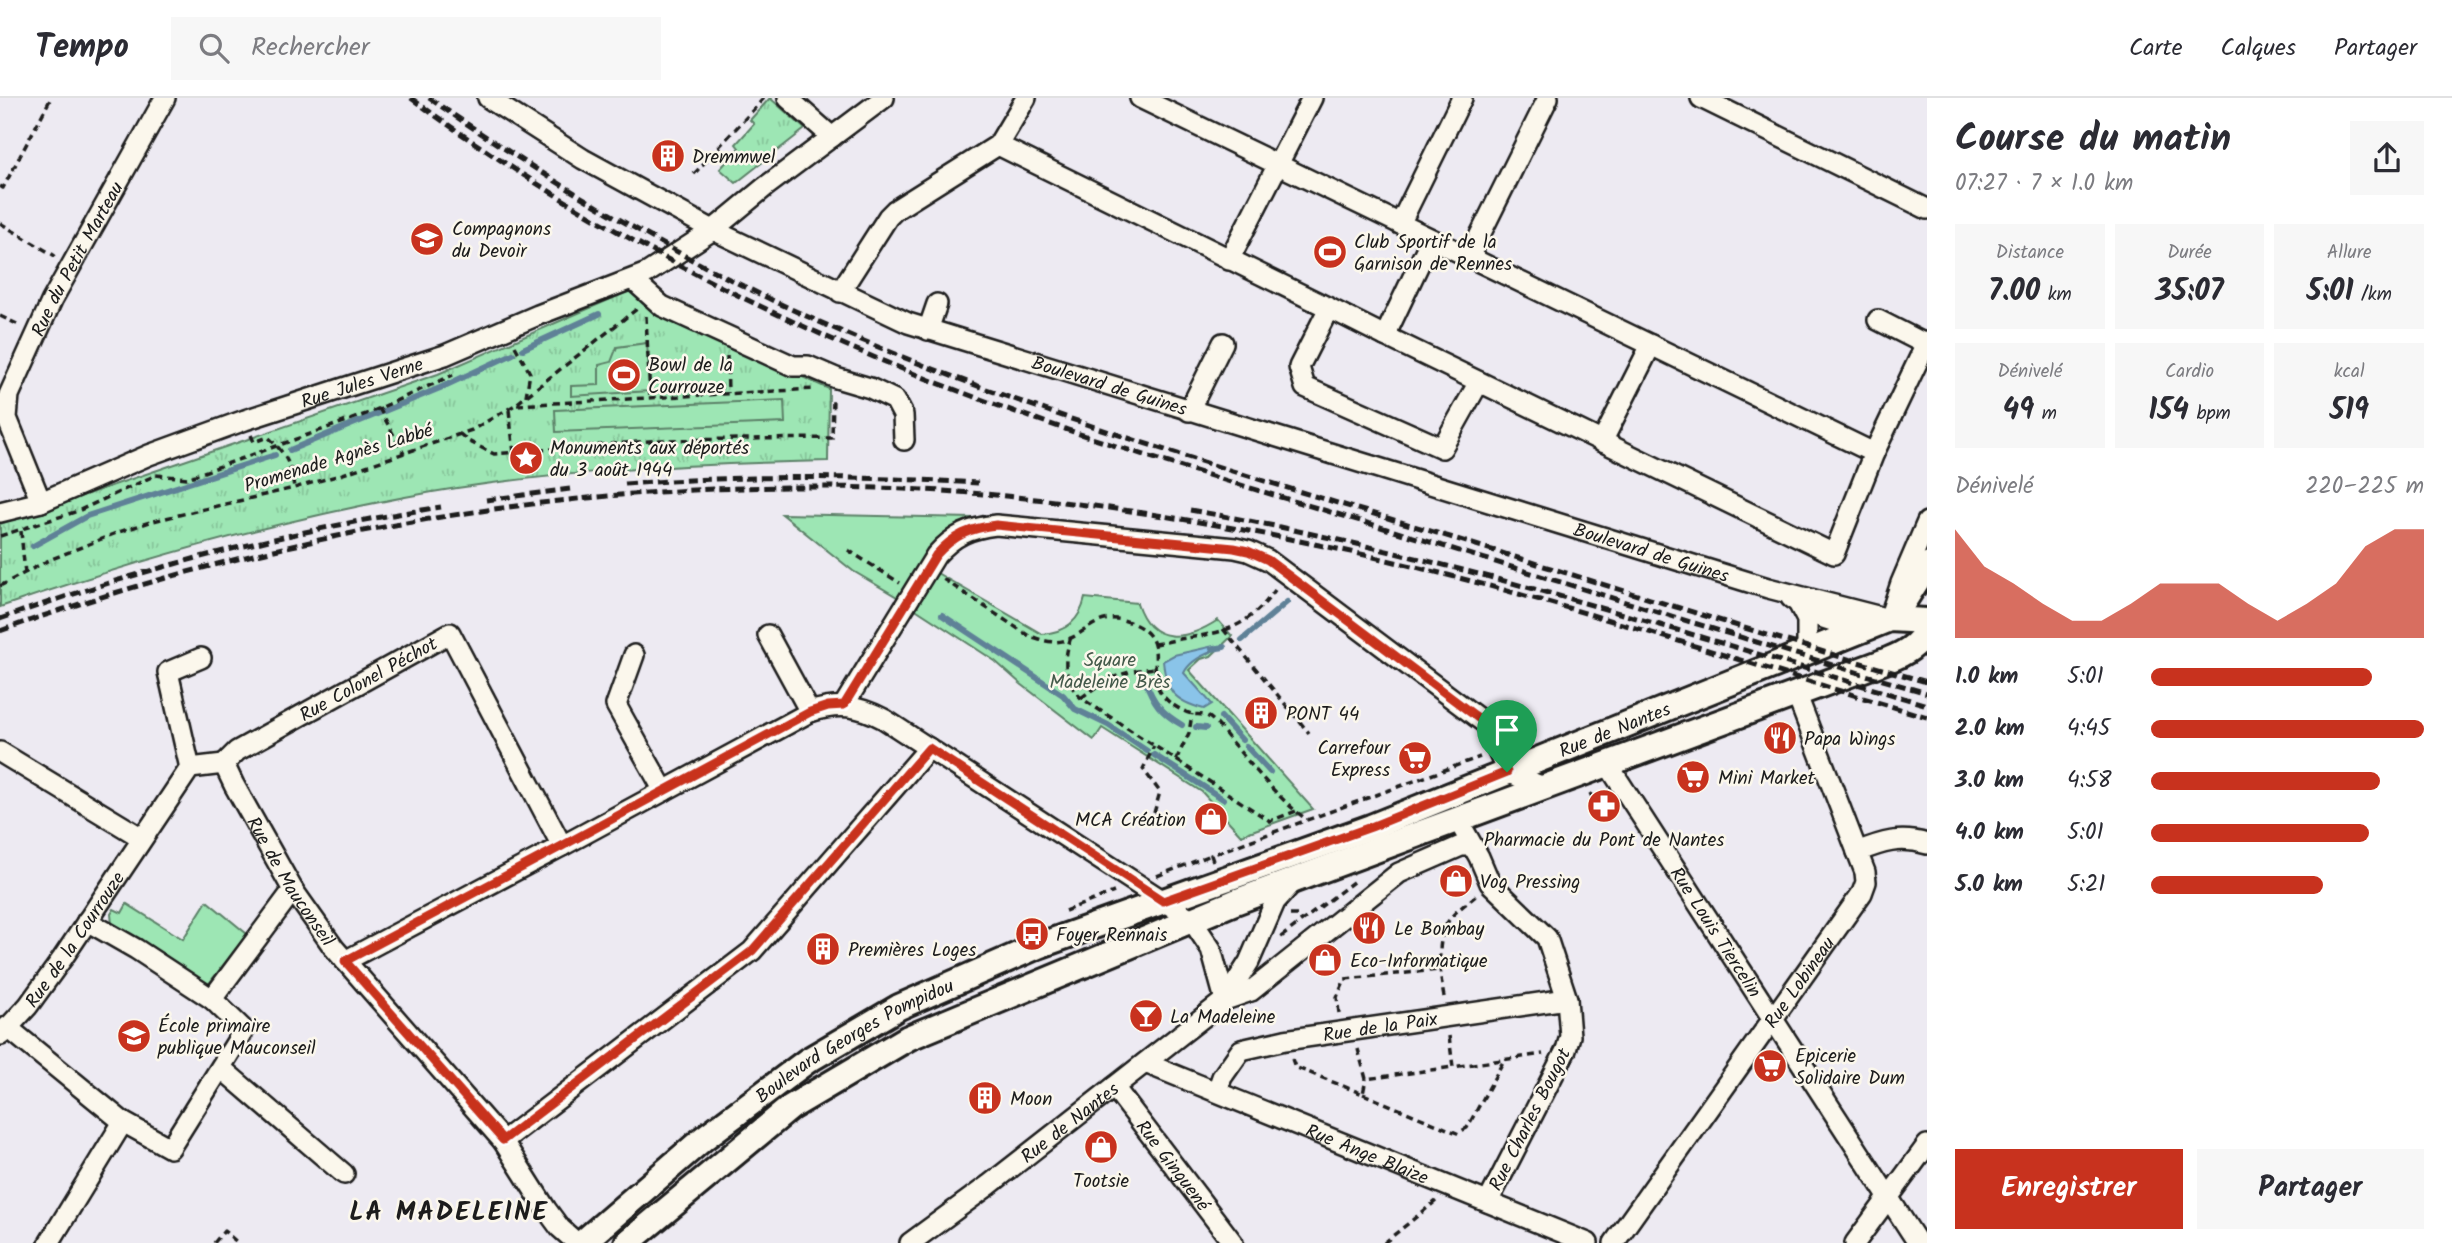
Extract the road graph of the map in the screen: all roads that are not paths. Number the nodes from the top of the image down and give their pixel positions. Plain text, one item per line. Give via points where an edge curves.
1 (165, 98) edge
2 (488, 98) edge
3 (788, 98) edge
4 (884, 98) edge
5 (1026, 98) edge
6 (1140, 98) edge
7 (1312, 98) edge
8 (1462, 98) edge
9 (1548, 98) edge
10 (1701, 98) edge
11 (832, 137) junction
12 (998, 145) junction
13 (1277, 164) junction
14 (1927, 209) edge
15 (1400, 224) junction
16 (713, 230) junction
17 (1431, 239) junction
18 (1469, 257) junction
19 (1229, 260) junction
20 (639, 286) junction
21 (840, 292) junction
22 (937, 304) dead end
23 (1329, 309) junction
24 (1878, 320) dead end
25 (928, 330) junction
26 (1385, 336) junction
27 (1223, 342) dead end
28 (1927, 343) edge
29 (1651, 345) junction
30 (1479, 382) junction
31 (1189, 411) junction
32 (904, 440) dead end
33 (1602, 442) junction
34 (1874, 453) junction
35 (41, 502) junction
36 (0, 512) edge
37 (1927, 522) edge
38 (1927, 565) edge
39 (1768, 588) junction
40 (1796, 601) junction
41 (1889, 619) junction
42 (1860, 630) junction
43 (1925, 634) edge
44 (768, 635) dead end
45 (1807, 652) junction
46 (634, 655) dead end
47 (201, 658) dead end
48 (1796, 693) junction
49 (844, 705) junction
50 (810, 712) junction
51 (929, 748) junction
52 (0, 752) edge
53 (1502, 762) junction
54 (1607, 763) junction
55 (224, 764) junction
56 (190, 768) junction
57 (1546, 788) junction
58 (664, 791) junction
59 (1458, 820) junction
60 (142, 838) junction
61 (1927, 844) edge
62 (562, 846) junction
63 (1472, 846) junction
64 (1857, 852) junction
65 (1294, 880) junction
66 (293, 890) junction
67 (1163, 901) junction
68 (1191, 919) junction
69 (87, 921) junction
70 (345, 961) junction
71 (212, 999) junction
72 (1567, 999) junction
73 (1225, 1000) junction
74 (1772, 1019) junction
75 (4, 1031) edge
76 (1145, 1063) junction
77 (220, 1068) junction
78 (1114, 1087) junction
79 (1217, 1091) junction
80 (123, 1122) junction
81 (503, 1140) junction
82 (1927, 1145) edge
83 (344, 1174) dead end
84 (1889, 1198) junction
85 (1488, 1202) junction
86 (49, 1243) edge
87 (577, 1243) edge
88 (582, 1243) edge
89 (627, 1243) edge
90 (910, 1243) edge
91 (1233, 1243) edge
92 (1588, 1243) edge
93 (1614, 1243) edge
94 (1855, 1243) edge
95 (1918, 1243) edge

1 - 35 street, Rue du Petit Marteau via 52,300 9,395 7,418
2 - 16 street, Boulevard de Guines via 583,159
3 - 11 street
4 - 11 street, Rue Jules Verne
5 - 12 street
6 - 13 street
7 - 13 street
8 - 15 street
9 - 18 street
10 - 14 street
11 - 16 street, Rue Jules Verne
12 - 19 street
12 - 21 street via 895,210
13 - 15 street
13 - 19 street
15 - 17 street
16 - 20 street, Rue Jules Verne
16 - 21 street, Boulevard de Guines
17 - 18 street
17 - 26 street
18 - 29 street
19 - 23 street
20 - 32 street via 662,306 793,366 808,366 835,383 870,388 895,400 903,415
20 - 35 street, Rue Jules Verne via 538,315 445,355 149,456
21 - 25 street, Boulevard de Guines
22 - 25 street
23 - 26 street
23 - 30 street via 1299,367 1305,387 1442,448
24 - 28 street
25 - 31 street, Boulevard de Guines
26 - 30 street
27 - 31 street
28 - 34 street
29 - 33 street
29 - 34 street
30 - 33 street
31 - 39 street, Boulevard de Guines
33 - 34 street via 1834,554
35 - 36 street, Rue Jules Verne
37 - 41 street
38 - 41 main road
39 - 40 street, Boulevard de Guines
39 - 41 street, Boulevard de Guines
40 - 42 street, Boulevard de Guines via 1820,617
40 - 45 street via 1807,620
41 - 42 main road, Rue de Nantes
41 - 43 main road
42 - 43 main road
42 - 45 main road, Rue de Nantes
43 - 48 main road, Rue de Nantes via 1909,651
44 - 50 street
45 - 53 main road, Rue de Nantes
46 - 58 street via 617,705
47 - 56 street via 168,672
48 - 54 main road, Rue de Nantes
48 - 64 street, Rue Lobineau
49 - 50 street
49 - 51 street via 872,713
49 - 53 street via 936,555 955,536 996,525 1234,548 1258,555 1486,724
50 - 58 street
51 - 67 street
51 - 81 street via 752,951
52 - 60 street
53 - 57 street
53 - 67 main road, Rue de Nantes via 1371,827
54 - 57 main road, Rue de Nantes
54 - 74 street, Rue Louis Tiercelin
55 - 56 street
55 - 62 street, Rue Colonel Péchot via 237,751 450,632
55 - 66 street, Rue de Mauconseil
56 - 60 street
57 - 59 main road, Rue de Nantes
58 - 62 street
59 - 63 street, Rue Charles Bougot
59 - 65 main road, Rue de Nantes
60 - 69 street, Rue de la Courrouze
61 - 64 street via 1897,839
62 - 70 street
63 - 72 street, Rue Charles Bougot via 1490,883 1547,938
63 - 73 street, Rue de Nantes via 1461,846 1399,873 1251,991
64 - 74 street, Rue Lobineau via 1865,872 1862,894
65 - 68 main road, Rue de Nantes
65 - 73 street, Rue de Nantes via 1275,902 1249,962
66 - 70 street, Rue de Mauconseil
66 - 71 street
67 - 68 street
67 - 88 main road, Boulevard Georges Pompidou via 1038,946 900,1007 807,1061 704,1138
68 - 73 street via 1211,949
68 - 89 main road, Boulevard Georges Pompidou via 908,1038 792,1107
69 - 71 street
69 - 75 street, Rue de la Courrouze via 28,1006
70 - 81 street, Rue de Mauconseil
71 - 77 street via 244,1030
72 - 79 street, Rue de la Paix via 1241,1050
72 - 85 street, Rue Charles Bougot via 1570,1036 1566,1050
73 - 76 street, Rue de Nantes
74 - 84 street, Rue Louis Tiercelin
74 - 93 street, Rue Lobineau
75 - 80 street
76 - 78 street, Rue de Nantes
76 - 79 street, Rue Ange Blaize
77 - 80 street via 170,1148
77 - 83 street
78 - 90 street, Rue de Nantes
78 - 91 street, Rue Ginguené
79 - 85 street, Rue Ange Blaize
80 - 86 street
81 - 87 street, Rue de Mauconseil via 546,1209
82 - 84 street
84 - 94 street
84 - 95 street, Rue Louis Tiercelin
85 - 92 street, Rue Ange Blaize

